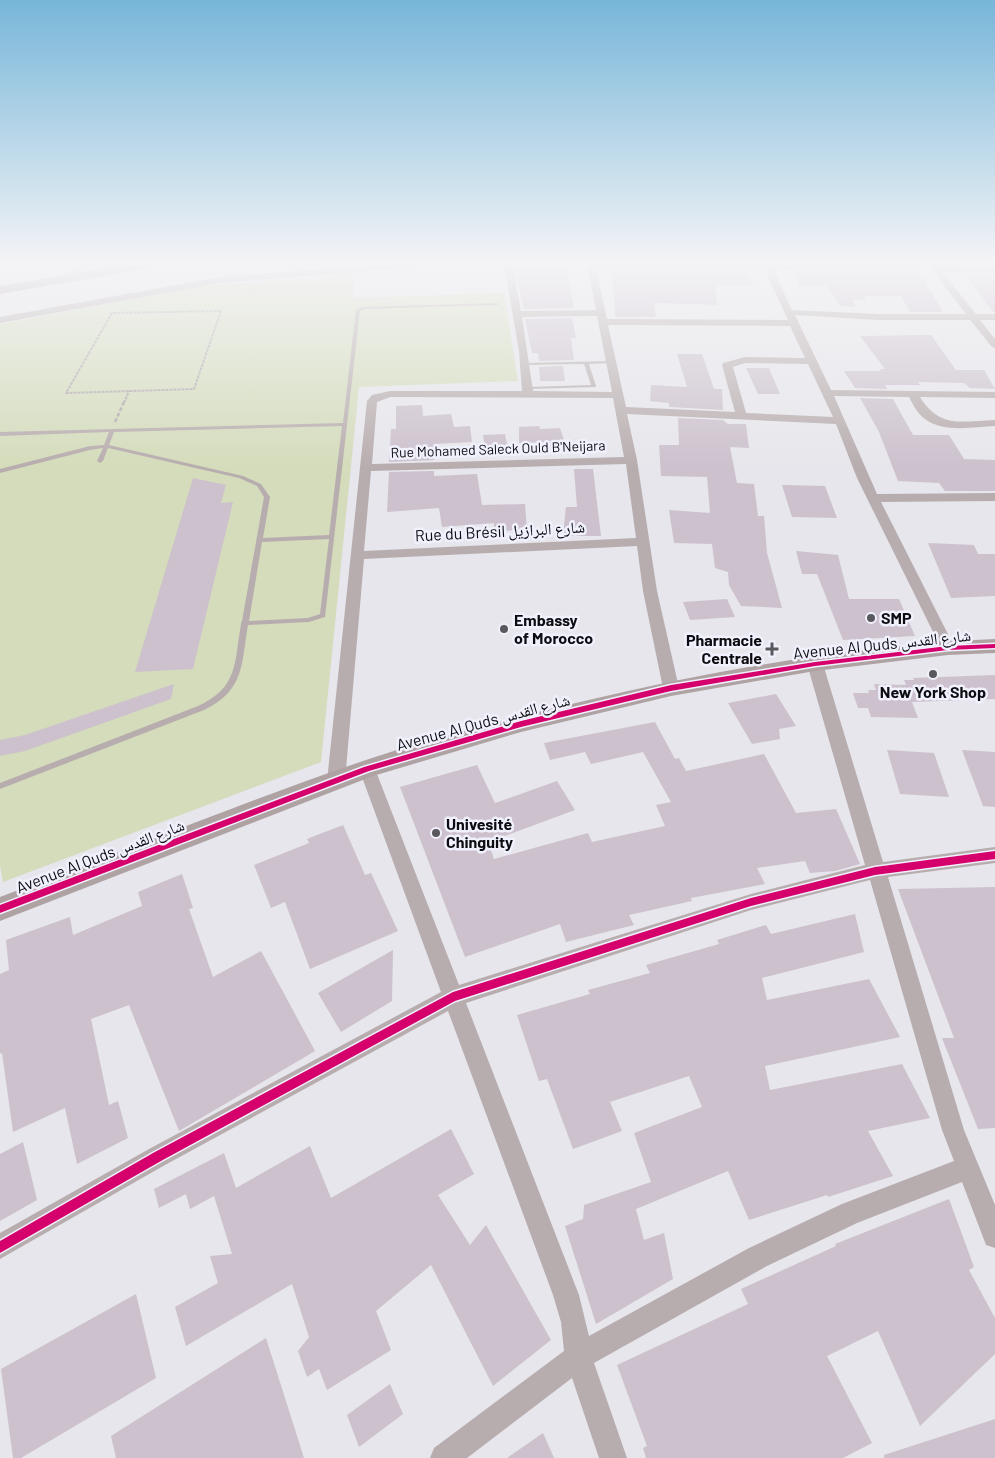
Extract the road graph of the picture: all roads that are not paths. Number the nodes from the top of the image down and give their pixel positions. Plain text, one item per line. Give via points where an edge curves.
1 (356, 332) edge
2 (519, 332) edge
3 (604, 332) edge
4 (797, 332) edge
5 (984, 332) edge
6 (995, 346) edge
7 (811, 361) junction
8 (611, 362) junction
9 (586, 363) junction
10 (525, 364) junction
11 (528, 392) junction
12 (827, 393) junction
13 (912, 394) junction
14 (618, 395) junction
15 (995, 395) edge
16 (621, 410) junction
17 (741, 416) junction
18 (840, 421) junction
19 (995, 423) edge
20 (345, 424) junction
21 (112, 430) junction
22 (0, 434) edge
23 (106, 446) junction
24 (631, 460) junction
25 (100, 461) dead end
26 (367, 468) junction
27 (0, 471) edge
28 (995, 497) edge
29 (873, 498) junction
30 (332, 537) junction
31 (260, 540) junction
32 (644, 542) junction
33 (358, 555) junction
34 (244, 623) junction
35 (995, 646) edge
36 (948, 648) junction
37 (815, 664) junction
38 (671, 688) junction
39 (367, 769) junction
40 (336, 781) junction
41 (0, 786) edge
42 (995, 855) edge
43 (875, 871) junction
44 (0, 909) edge
45 (453, 997) junction
46 (967, 1168) junction
47 (995, 1236) edge
48 (0, 1247) edge
49 (578, 1358) junction
50 (444, 1458) edge
51 (613, 1458) edge

1 - 20 lane
2 - 10 street
3 - 8 street
4 - 7 street
5 - 6 street
7 - 12 street
7 - 17 street via 745,360 727,365
8 - 9 lane
8 - 14 street
9 - 10 lane
9 - 11 lane via 594,386
10 - 11 street
11 - 14 street
11 - 26 street via 390,394 376,397 371,405
12 - 13 street
12 - 18 street
13 - 15 street
13 - 19 street via 929,417 935,420 955,424
14 - 16 street
16 - 17 street
16 - 24 street
17 - 18 street
18 - 29 street
20 - 21 lane
20 - 30 lane
21 - 22 lane
21 - 23 lane
23 - 25 lane
23 - 27 lane
23 - 31 lane via 241,477 259,485 267,497
24 - 26 street, Rue Mohamed Saleck Ould B'Neijara
24 - 32 street
26 - 33 street
28 - 29 street
29 - 36 street
30 - 31 lane
30 - 34 lane via 324,611 320,618
31 - 34 lane
32 - 33 street, Rue du Brésil شارع البرازيل
32 - 38 street via 650,591
33 - 40 street
34 - 41 lane via 236,678 213,703
35 - 36 street, Avenue Al Quds شارع القدس
36 - 37 street, Avenue Al Quds شارع القدس
37 - 38 street, Avenue Al Quds شارع القدس
37 - 43 street
38 - 39 street, Avenue Al Quds شارع القدس via 521,724
39 - 40 street, Avenue Al Quds شارع القدس
39 - 45 street
40 - 44 street, Avenue Al Quds شارع القدس
42 - 43 street
43 - 45 street via 751,902
43 - 46 street
45 - 48 street via 157,1157
45 - 49 street via 566,1294 574,1322
46 - 47 street
46 - 49 street via 851,1213 758,1257
49 - 50 street
49 - 51 street

